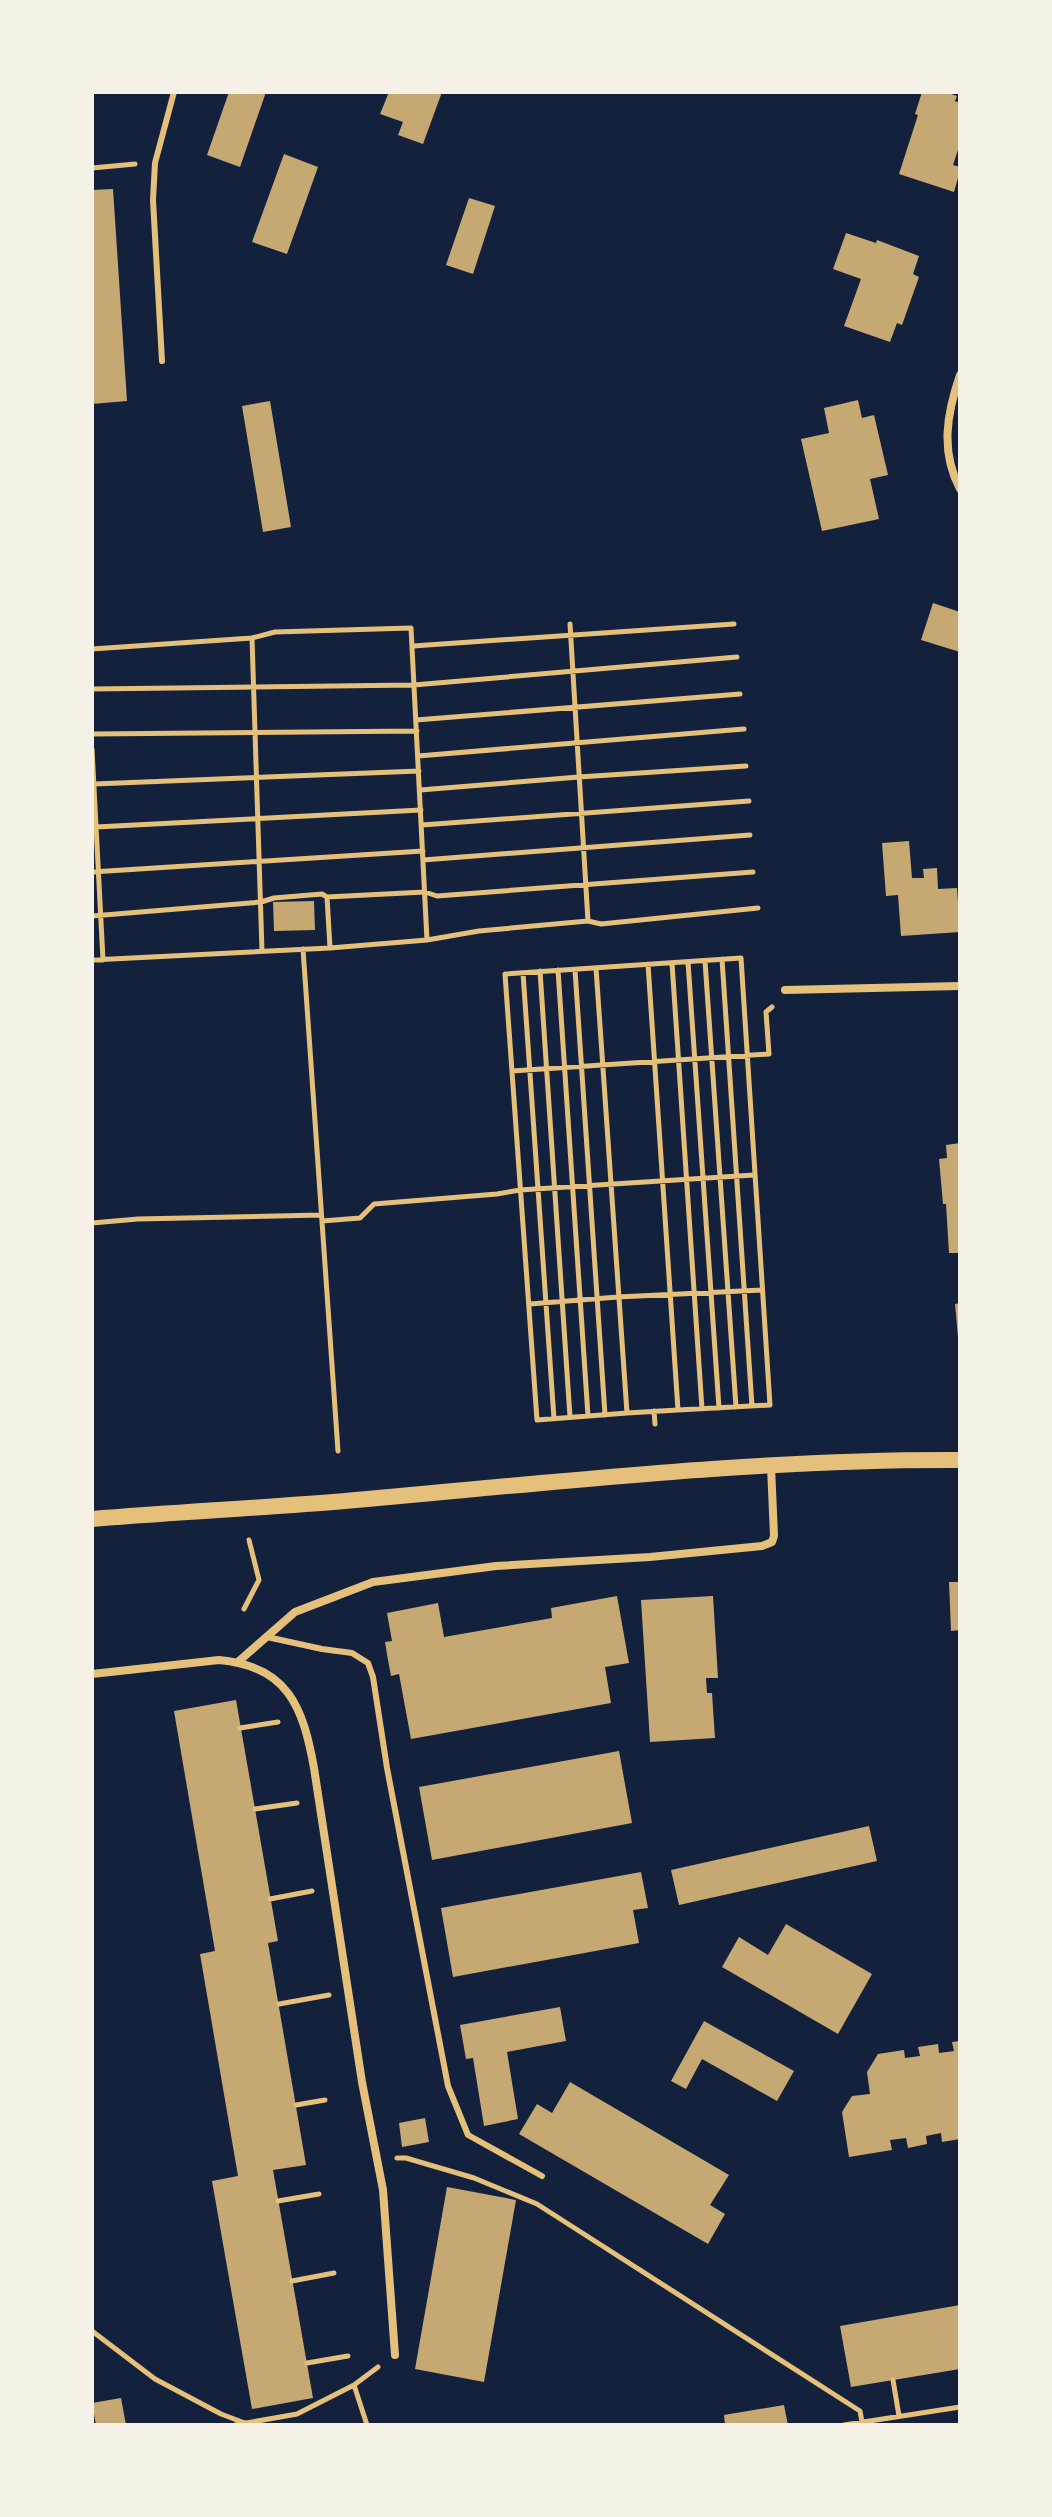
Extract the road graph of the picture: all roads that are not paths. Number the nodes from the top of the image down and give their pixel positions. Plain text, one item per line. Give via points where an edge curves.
1 (174, 92) edge
2 (162, 361) dead end
3 (960, 375) edge
4 (960, 489) edge
5 (960, 986) edge
6 (785, 990) road end
7 (960, 1460) edge
8 (771, 1466) junction
9 (92, 1519) edge
10 (267, 1637) junction
11 (239, 1661) junction
12 (92, 1674) edge
13 (542, 2176) dead end
14 (395, 2355) road end

1 - 2 lane via 155,163 153,200
3 - 4 street via 948,409 948,448
5 - 6 street
7 - 8 main road
8 - 9 main road
8 - 10 street via 774,1536 762,1546 496,1566 373,1582 295,1612
10 - 11 street
10 - 13 lane via 352,1653 368,1663 448,2086 468,2135
11 - 12 street
11 - 14 street via 278,1680 297,1705 308,1735 383,2190

